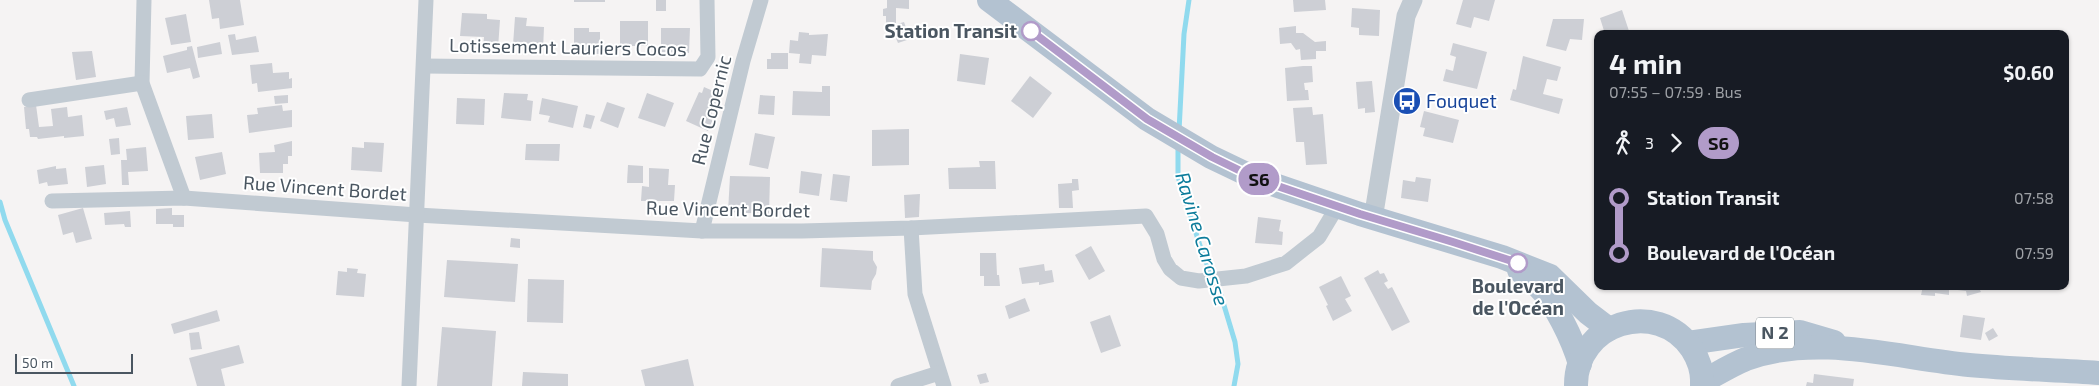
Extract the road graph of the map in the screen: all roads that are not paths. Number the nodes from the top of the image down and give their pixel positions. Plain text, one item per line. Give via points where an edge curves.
1 (144, 0) edge
2 (426, 0) edge
3 (707, 0) edge
4 (761, 0) edge
5 (989, 0) edge
6 (1413, 0) edge
7 (424, 66) junction
8 (142, 83) junction
9 (29, 100) dead end
10 (184, 198) junction
11 (52, 201) dead end
12 (1337, 206) junction
13 (417, 215) junction
14 (1373, 219) junction
15 (911, 228) junction
16 (702, 230) junction
17 (1502, 257) junction
18 (1609, 329) junction
19 (1688, 343) junction
20 (1860, 350) junction
21 (2099, 373) edge
22 (1578, 375) edge
23 (942, 380) edge
24 (1702, 384) edge
25 (409, 386) edge
26 (898, 386) edge

1 - 8 street
2 - 7 street
3 - 7 street, Lotissement Lauriers Cocos via 708,57 700,69
4 - 16 street, Rue Copernic
5 - 12 main road via 1147,119 1257,179
6 - 14 street via 1406,16
7 - 13 street
8 - 9 street
8 - 10 street
10 - 11 street, Rue Vincent Bordet
10 - 13 street, Rue Vincent Bordet
12 - 14 main road
12 - 15 street, Rue Vincent Bordet via 1319,236 1286,263 1246,276 1199,281 1181,278 1170,269 1157,234 1146,216
13 - 16 street, Rue Vincent Bordet
13 - 25 street
14 - 17 main road
15 - 16 street, Rue Vincent Bordet
15 - 23 street via 915,294
17 - 18 main road via 1550,276
17 - 22 main road via 1538,286 1566,329
18 - 19 main road via 1622,323 1651,322 1665,326
18 - 22 main road via 1586,350
19 - 20 main road, N 2 via 1800,332
19 - 24 main road via 1696,355
20 - 21 main road, N 2 via 1969,365
20 - 24 main road, N 2 via 1770,352 1728,367
23 - 26 street

